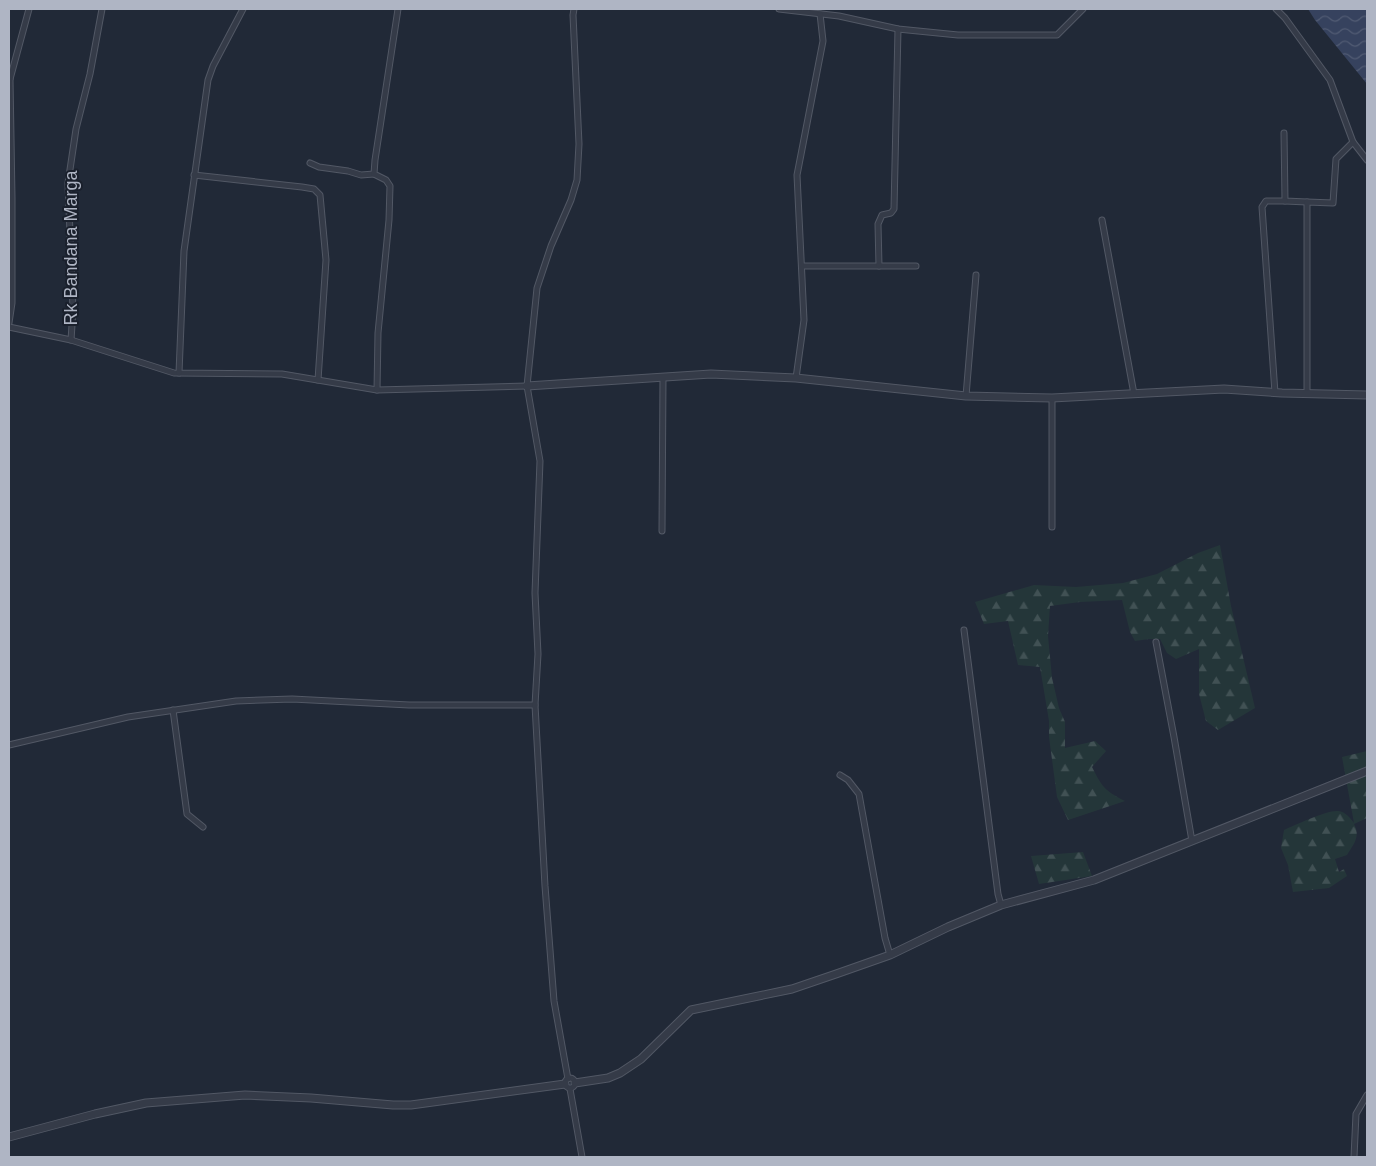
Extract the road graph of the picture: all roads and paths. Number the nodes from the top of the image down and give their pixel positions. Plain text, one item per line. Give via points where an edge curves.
1 (29, 9) edge
2 (102, 9) edge
3 (243, 9) edge
4 (398, 9) edge
5 (574, 9) edge
6 (779, 9) edge
7 (1083, 9) edge
8 (1276, 9) edge
9 (820, 14) junction
10 (898, 29) junction
11 (9, 79) edge
12 (1284, 133) dead end
13 (1353, 142) junction
14 (1367, 160) edge
15 (310, 163) dead end
16 (374, 174) junction
17 (194, 175) junction
18 (1285, 201) junction
19 (1307, 202) junction
20 (1102, 220) dead end
21 (802, 266) junction
22 (879, 266) junction
23 (916, 266) dead end
24 (976, 275) dead end
25 (9, 322) edge
26 (9, 327) edge
27 (71, 340) junction
28 (179, 374) junction
29 (663, 377) junction
30 (796, 378) junction
31 (318, 380) junction
32 (527, 386) junction
33 (377, 390) junction
34 (1275, 393) junction
35 (1134, 394) junction
36 (1307, 394) junction
37 (1367, 395) edge
38 (966, 396) junction
39 (1052, 398) junction
40 (1052, 527) dead end
41 (662, 531) dead end
42 (964, 630) dead end
43 (1156, 642) dead end
44 (535, 705) junction
45 (173, 710) junction
46 (9, 745) edge
47 (1367, 772) edge
48 (840, 775) dead end
49 (204, 827) dead end
50 (1192, 841) junction
51 (1001, 905) junction
52 (890, 955) junction
53 (570, 1084) junction
54 (1367, 1096) edge
55 (9, 1137) edge
56 (582, 1157) edge
57 (1354, 1157) edge

1 - 11 street
2 - 27 street, Rk Bandana Marga via 68,183 73,310
3 - 17 street via 208,80
4 - 16 street
5 - 32 street via 579,144 577,180 537,288
6 - 9 street
7 - 10 street via 1057,34 958,35
8 - 13 street via 1330,80
9 - 10 street
9 - 21 street via 823,41 797,175
10 - 22 street via 894,209 882,215 878,224
11 - 25 street via 12,303
12 - 18 street
13 - 14 street
13 - 19 street via 1336,159 1333,203
15 - 16 street via 361,175
16 - 33 street via 390,186 378,333
17 - 28 street via 184,251
17 - 31 street via 302,187 314,189 320,195 326,260
18 - 19 street
18 - 34 street via 1266,201 1262,207
19 - 36 street
20 - 35 street
21 - 22 street
21 - 30 street via 804,320
22 - 23 street
24 - 38 street
26 - 27 street
27 - 28 street
28 - 31 street via 282,374
29 - 30 street via 711,374
29 - 32 street
29 - 41 street
30 - 38 street
31 - 33 street
32 - 33 street
32 - 44 street via 540,461
34 - 35 street via 1224,389
34 - 36 street
35 - 39 street
36 - 37 street
38 - 39 street
39 - 40 street
42 - 51 street
43 - 50 street
44 - 45 street via 409,705 292,699 236,701
44 - 53 street via 554,1001
45 - 46 street via 128,717
45 - 49 street via 186,814
47 - 50 street
48 - 52 street via 859,794
50 - 51 street via 1094,880
51 - 52 street
52 - 53 street via 792,989 691,1010 641,1059 620,1073
53 - 55 street via 411,1105 244,1096 146,1103
53 - 56 street
54 - 57 street via 1356,1114

